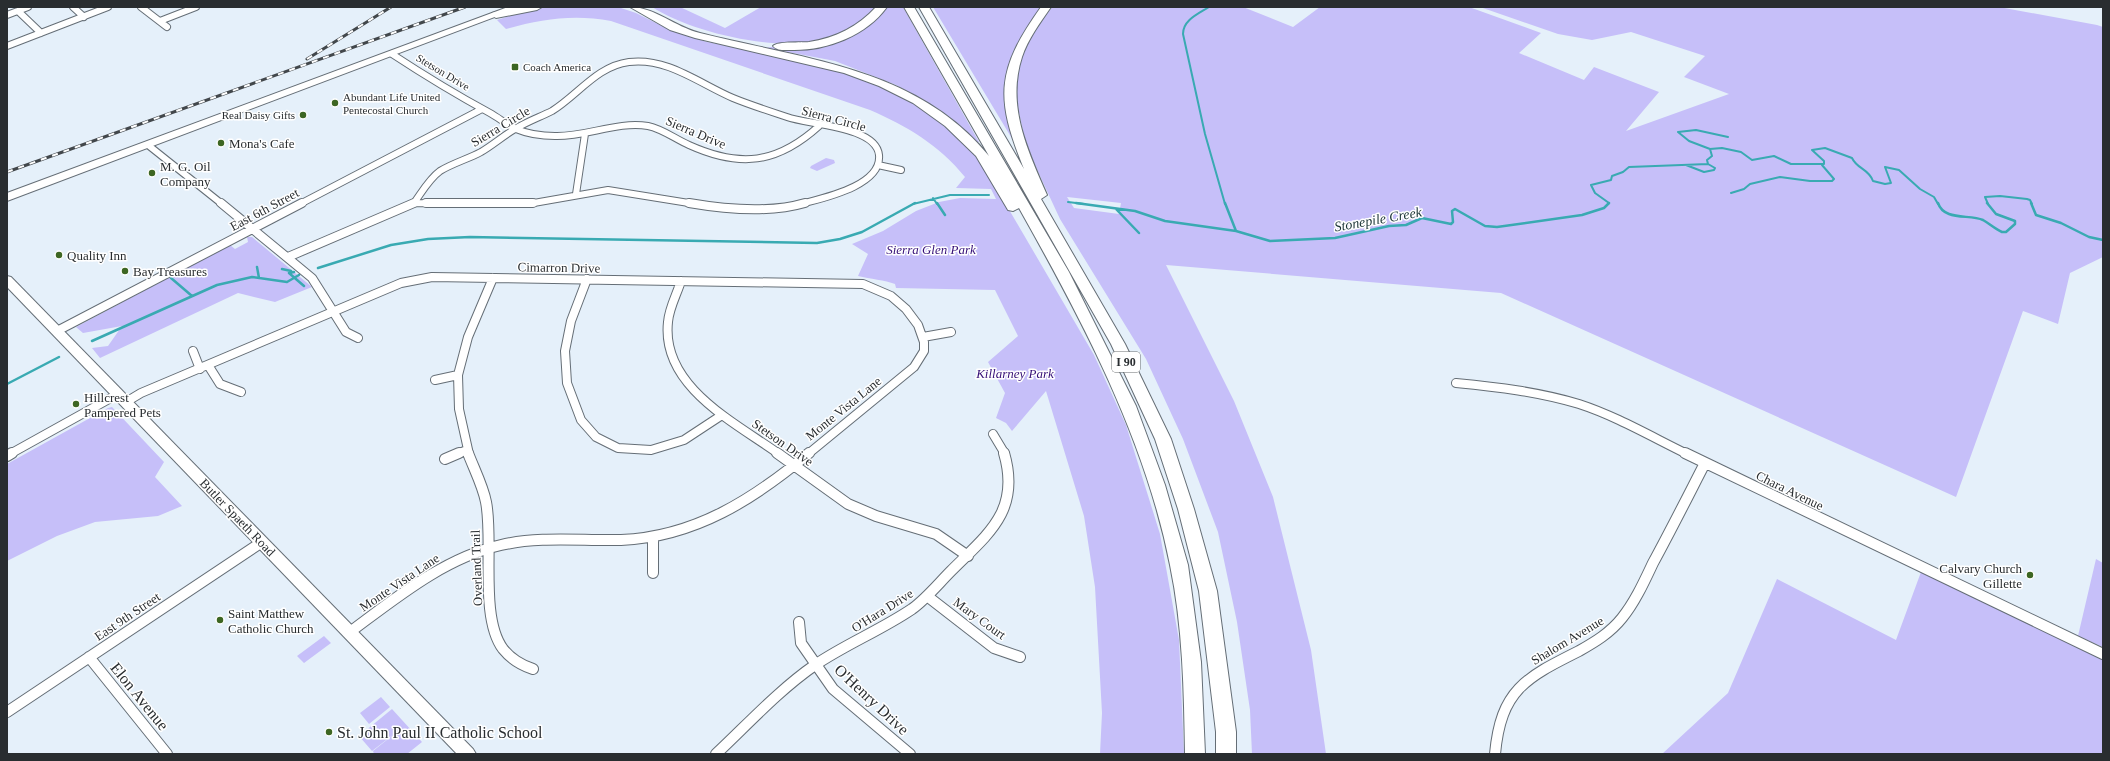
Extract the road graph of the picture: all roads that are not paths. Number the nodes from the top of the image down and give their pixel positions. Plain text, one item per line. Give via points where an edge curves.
1 (28, 7) edge
2 (73, 7) edge
3 (108, 7) edge
4 (196, 7) edge
5 (516, 7) edge
6 (537, 7) edge
7 (623, 7) edge
8 (635, 7) edge
9 (882, 7) edge
10 (909, 7) edge
11 (924, 7) edge
12 (1046, 7) edge
13 (144, 8) edge
14 (18, 11) junction
15 (646, 11) edge
16 (7, 15) edge
17 (496, 15) junction
18 (84, 17) junction
19 (160, 21) junction
20 (167, 27) dead end
21 (41, 33) junction
22 (7, 46) edge
23 (392, 54) junction
24 (482, 109) junction
25 (625, 119) dead end
26 (626, 126) junction
27 (819, 126) junction
28 (516, 128) junction
29 (585, 134) junction
30 (148, 145) junction
31 (878, 166) junction
32 (901, 170) dead end
33 (576, 194) junction
34 (7, 197) edge
35 (414, 203) junction
36 (1050, 228) junction
37 (253, 229) junction
38 (288, 257) junction
39 (493, 278) junction
40 (587, 279) junction
41 (7, 280) edge
42 (681, 281) junction
43 (334, 312) junction
44 (919, 326) joint
45 (57, 331) junction
46 (951, 332) dead end
47 (923, 337) junction
48 (358, 338) dead end
49 (193, 351) dead end
50 (1110, 366) junction
51 (204, 367) junction
52 (458, 375) junction
53 (435, 380) dead end
54 (1456, 383) dead end
55 (241, 392) dead end
56 (122, 398) junction
57 (722, 414) junction
58 (993, 434) dead end
59 (467, 450) junction
60 (7, 456) edge
61 (445, 459) dead end
62 (1705, 463) junction
63 (794, 465) junction
64 (654, 537) junction
65 (262, 542) junction
66 (489, 548) junction
67 (968, 556) junction
68 (653, 572) dead end
69 (927, 596) junction
70 (799, 622) dead end
71 (350, 632) junction
72 (2103, 654) edge
73 (89, 657) junction
74 (1020, 657) dead end
75 (816, 666) junction
76 (533, 669) dead end
77 (7, 712) edge
78 (167, 754) edge
79 (468, 754) edge
80 (716, 754) edge
81 (910, 754) edge
82 (1195, 754) edge
83 (1226, 754) edge
84 (1495, 754) edge

1 - 14 street
2 - 18 street
3 - 18 street
4 - 19 street
5 - 17 main road
6 - 17 highway
7 - 15 highway, I 90
8 - 15 highway, I 90
9 - 15 highway via 874,18 848,34 828,42 783,46 708,34
10 - 50 highway, I 90 via 1062,272
11 - 36 highway, I 90
12 - 36 highway, I 90 via 1022,42 1015,58 1009,93 1017,140 1046,206
13 - 19 street
14 - 16 street
14 - 21 street
15 - 50 highway, I 90 via 674,28 695,35 817,60 858,72 893,86 944,118 981,154
17 - 23 main road
18 - 21 street
19 - 20 street
21 - 22 street
23 - 24 street, Stetson Drive
23 - 30 main road
24 - 28 street, Sierra Drive
24 - 37 street, East 6th Street
25 - 26 street
26 - 27 street, Sierra Drive via 655,127 688,145 721,158 740,160 761,159 780,154 807,139
26 - 29 street, Sierra Drive
27 - 28 street, Sierra Circle via 733,98 669,66 645,61 629,62 604,70 553,110
27 - 31 street, Sierra Circle via 858,134 869,140 877,147
28 - 29 street, Sierra Drive via 544,135
28 - 35 street, Sierra Circle via 481,152 441,171 431,179
29 - 33 street
30 - 34 main road
30 - 37 street
31 - 32 street
31 - 33 street via 872,175 840,193 802,204 775,208 713,207 608,190
33 - 35 street via 528,204
35 - 38 street
36 - 83 highway, I 90 via 1118,344 1163,439 1186,509 1208,591 1226,732
37 - 38 street
37 - 45 street, East 6th Street
38 - 43 street via 312,278
39 - 40 street, Cimarron Drive
39 - 43 street, Cimarron Drive via 424,278 401,283
39 - 52 street, Overland Trail via 468,337
40 - 42 street, Cimarron Drive
40 - 57 street via 571,321 565,351 567,382 581,420 596,437 618,448 651,450 684,440
41 - 45 main road, Butler Spaeth Road
42 - 44 street, Cimarron Drive via 862,284 884,292 899,303
42 - 57 street, Stetson Drive via 668,321 669,347 681,376 703,400
43 - 48 street via 346,332
43 - 51 street, Cimarron Drive
44 - 47 street, Monte Vista Lane
45 - 56 main road, Butler Spaeth Road
46 - 47 street
47 - 63 street, Monte Vista Lane via 924,352 914,367
49 - 51 street
50 - 82 highway, I 90 via 1128,406 1157,485 1179,565 1192,662
51 - 55 street via 226,389
51 - 56 street, Cimarron Drive
52 - 53 street
52 - 59 street, Overland Trail via 459,408
54 - 62 street, Chara Avenue via 1513,389 1576,402
56 - 60 street, Cimarron Drive
56 - 65 main road, Butler Spaeth Road
57 - 63 street, Stetson Drive
58 - 67 street, O'Hara Drive via 1003,449 1008,466 1009,490 1004,510 993,530
59 - 61 street
59 - 66 street, Overland Trail via 486,502
62 - 72 street, Chara Avenue
62 - 84 street, Shalom Avenue via 1630,608 1618,624 1604,636 1553,663 1517,689 1506,706 1499,725
63 - 64 street, Monte Vista Lane via 751,497 719,516 680,531
63 - 67 street, Stetson Drive via 848,504 876,516 936,534
64 - 66 street, Monte Vista Lane via 623,540 525,541
64 - 68 street
65 - 71 main road, Butler Spaeth Road
65 - 73 street, East 9th Street
66 - 71 street, Monte Vista Lane via 438,570
66 - 76 street, Overland Trail via 491,612 495,633 508,654 519,664
67 - 69 street, O'Hara Drive
69 - 74 street, Mary Court via 994,648
69 - 75 street, O'Hara Drive via 912,608
70 - 75 street, O'Henry Drive via 802,643
71 - 79 main road, Butler Spaeth Road
73 - 77 street, East 9th Street
73 - 78 street, Elon Avenue
75 - 80 street, O'Hara Drive via 773,699
75 - 81 street, O'Henry Drive via 833,688

